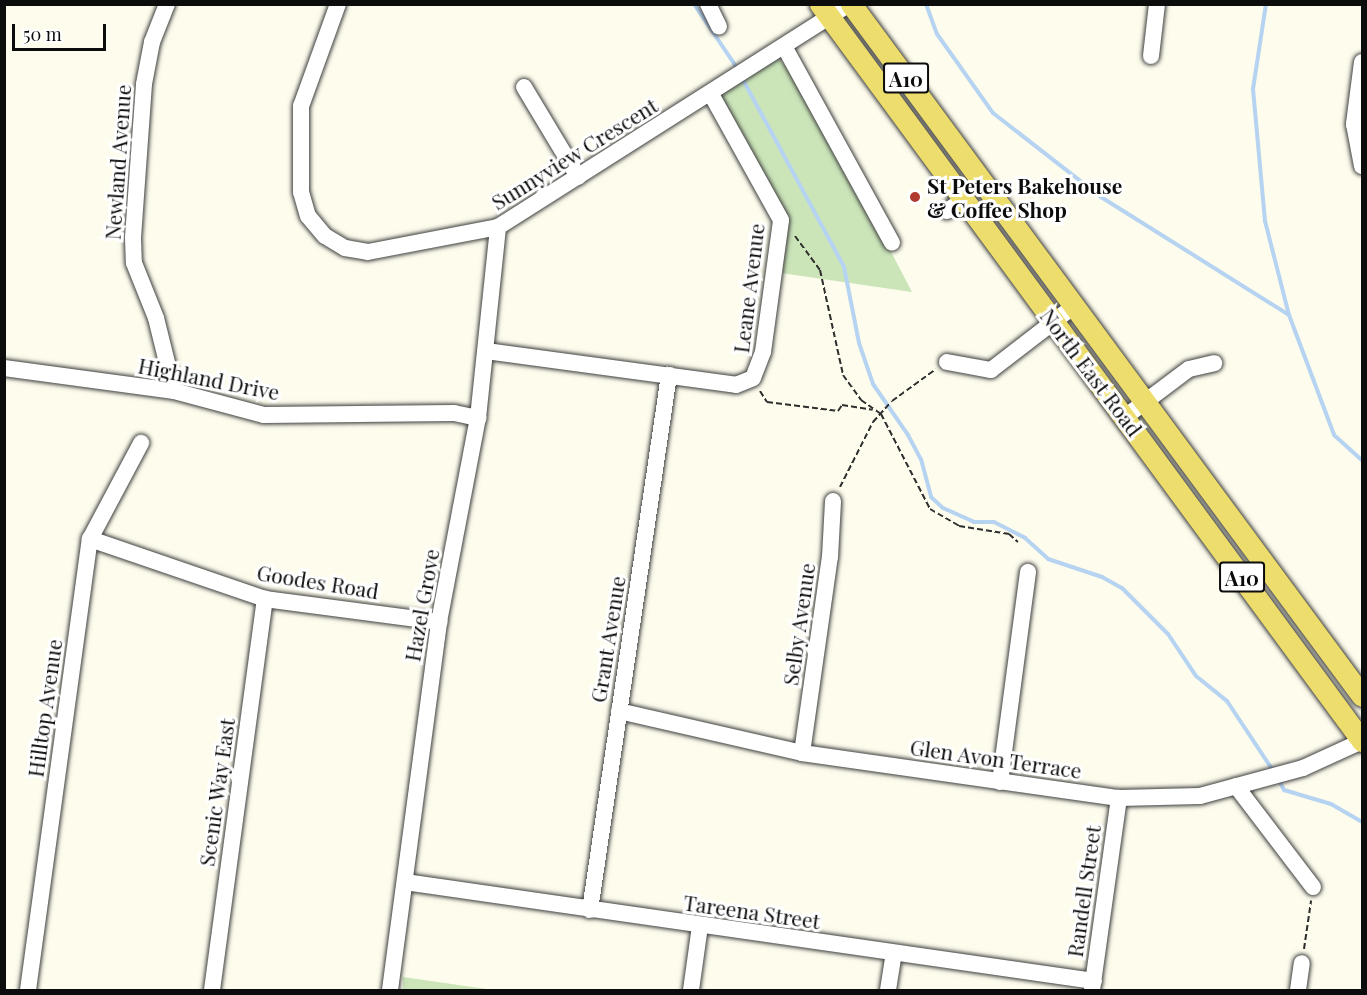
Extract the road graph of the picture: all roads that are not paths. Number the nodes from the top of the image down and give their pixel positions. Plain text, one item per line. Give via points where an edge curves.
1 (167, 4) edge
2 (338, 4) edge
3 (708, 4) edge
4 (851, 4) edge
5 (1157, 4) edge
6 (825, 11) edge
7 (719, 27) dead end
8 (785, 48) junction
9 (1151, 56) dead end
10 (1362, 62) edge
11 (525, 87) dead end
12 (711, 94) junction
13 (1362, 166) edge
14 (578, 177) junction
15 (498, 227) junction
16 (892, 243) dead end
17 (1074, 306) junction
18 (1055, 322) junction
19 (486, 351) junction
20 (946, 362) road end
21 (1214, 363) dead end
22 (4, 368) edge
23 (669, 375) junction
24 (174, 391) junction
25 (1143, 401) junction
26 (1125, 417) junction
27 (478, 418) junction
28 (141, 443) dead end
29 (833, 501) road end
30 (90, 539) junction
31 (1028, 572) dead end
32 (265, 599) junction
33 (439, 622) junction
34 (1359, 692) edge
35 (619, 711) junction
36 (1362, 711) edge
37 (1362, 741) edge
38 (802, 753) junction
39 (1000, 782) junction
40 (1236, 786) junction
41 (1119, 798) junction
42 (405, 882) junction
43 (1313, 887) road end
44 (590, 910) junction
45 (700, 926) junction
46 (894, 954) junction
47 (1302, 963) road end
48 (1093, 986) edge
49 (28, 990) edge
50 (212, 990) edge
51 (390, 990) edge
52 (691, 990) edge
53 (888, 990) edge
54 (1298, 990) edge

1 - 24 street, Newland Avenue via 152,42 144,84 133,238 134,263 156,318
2 - 15 street, Sunnyview Crescent via 299,116 301,192 315,227 339,246 368,252
3 - 7 street
4 - 6 street, Sunnyview Crescent
4 - 17 main road, North East Road / A10
5 - 9 street
6 - 8 street, Sunnyview Crescent
6 - 18 main road, North East Road / A10 via 955,205
8 - 12 street, Sunnyview Crescent
8 - 16 street
10 - 13 street via 1354,124
11 - 14 street
12 - 14 street, Sunnyview Crescent
12 - 23 street, Leane Avenue via 781,220 763,352 753,378 736,385
14 - 15 street, Sunnyview Crescent
15 - 19 street, Hazel Grove
17 - 18 street
17 - 25 main road, North East Road / A10
18 - 20 street via 991,370
18 - 26 main road, North East Road / A10
19 - 23 street, Leane Avenue
19 - 27 street, Hazel Grove
21 - 25 street via 1189,369
22 - 24 street, Highland Drive
23 - 35 street, Grant Avenue
24 - 27 street, Highland Drive via 264,415 454,413
25 - 26 street
25 - 34 main road, North East Road / A10
26 - 37 main road, North East Road / A10
27 - 33 street, Hazel Grove
28 - 30 street, Hilltop Avenue
29 - 38 street, Selby Avenue via 830,557
30 - 32 street, Goodes Road
30 - 49 street, Hilltop Avenue
31 - 39 street
32 - 33 street, Goodes Road
32 - 50 street, Scenic Way East
33 - 42 street, Hazel Grove
34 - 36 main road
35 - 38 street, Glen Avon Terrace
35 - 44 street, Grant Avenue
37 - 40 street, Glen Avon Terrace via 1284,773
38 - 39 street, Glen Avon Terrace
39 - 41 street, Glen Avon Terrace
40 - 41 street, Glen Avon Terrace via 1200,796
40 - 43 street
41 - 48 street, Randell Street
42 - 44 street, Tareena Street
42 - 51 street, Hazel Grove
44 - 45 street, Tareena Street
45 - 46 street, Tareena Street
45 - 52 street
46 - 48 street, Tareena Street
46 - 53 street
47 - 54 street

